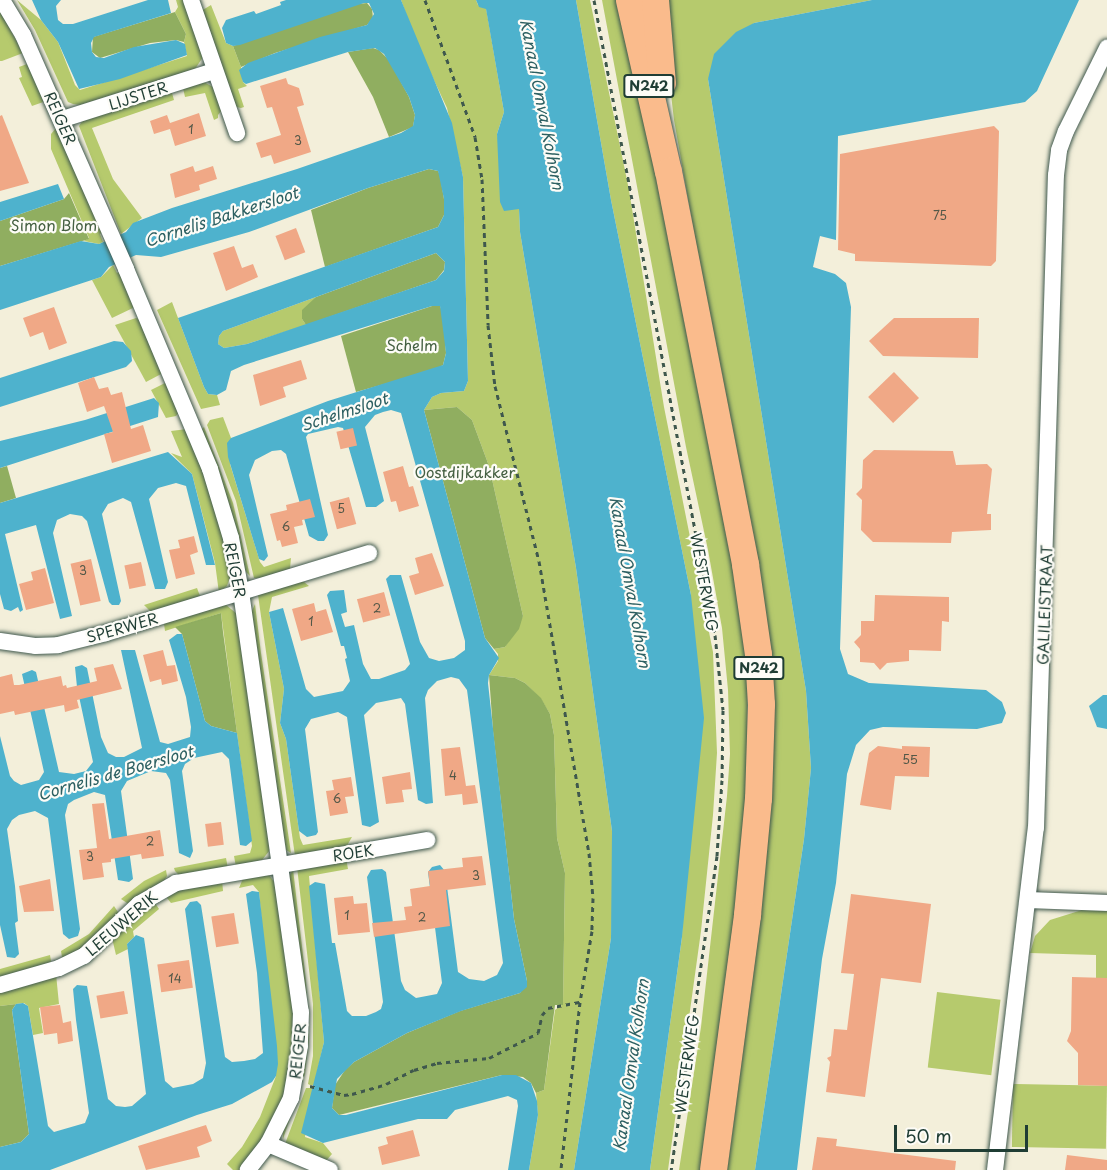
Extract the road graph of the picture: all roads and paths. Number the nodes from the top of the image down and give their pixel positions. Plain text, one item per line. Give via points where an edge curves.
1 (2, 0) edge
2 (191, 0) edge
3 (425, 0) edge
4 (594, 0) edge
5 (629, 0) edge
6 (655, 0) edge
7 (1107, 48) edge
8 (214, 71) junction
9 (1100, 80) edge
10 (63, 119) junction
11 (237, 133) dead end
12 (668, 171) junction
13 (369, 553) dead end
14 (241, 592) junction
15 (0, 641) edge
16 (427, 840) dead end
17 (279, 864) junction
18 (1029, 900) junction
19 (1107, 903) edge
20 (0, 985) edge
21 (580, 1002) junction
22 (310, 1086) dead end
23 (268, 1144) junction
24 (248, 1170) edge
25 (330, 1170) edge
26 (561, 1170) edge
27 (670, 1170) edge
28 (713, 1170) edge
29 (995, 1170) edge

1 - 10 street, REIGER via 23,34
2 - 8 street
3 - 21 path via 475,136 482,179 488,325 495,386 539,561 589,853 592,931
4 - 27 path, WESTERWEG via 715,635 723,710 717,856
5 - 12 main road, N242
6 - 12 main road, N242
7 - 9 street, GALILEISTRAAT
8 - 10 street, LIJSTER
8 - 11 street
9 - 18 street, GALILEISTRAAT via 1059,150 1056,175 1036,828
10 - 14 street, REIGER via 210,469 231,538
12 - 28 main road, N242 via 749,582 761,704 758,798 747,915
13 - 14 street, SPERWER
14 - 15 street, SPERWER via 58,645
14 - 17 street, REIGER
16 - 17 street, ROEK
17 - 20 street, LEEUWERIK via 168,886 133,909 84,956 59,968
17 - 23 street, REIGER via 301,1012 300,1046 291,1098
18 - 19 street
18 - 29 street, GALILEISTRAAT
21 - 22 path via 548,1008 538,1033 489,1058 437,1063 352,1094
21 - 26 path
23 - 24 street, REIGER
23 - 25 street

